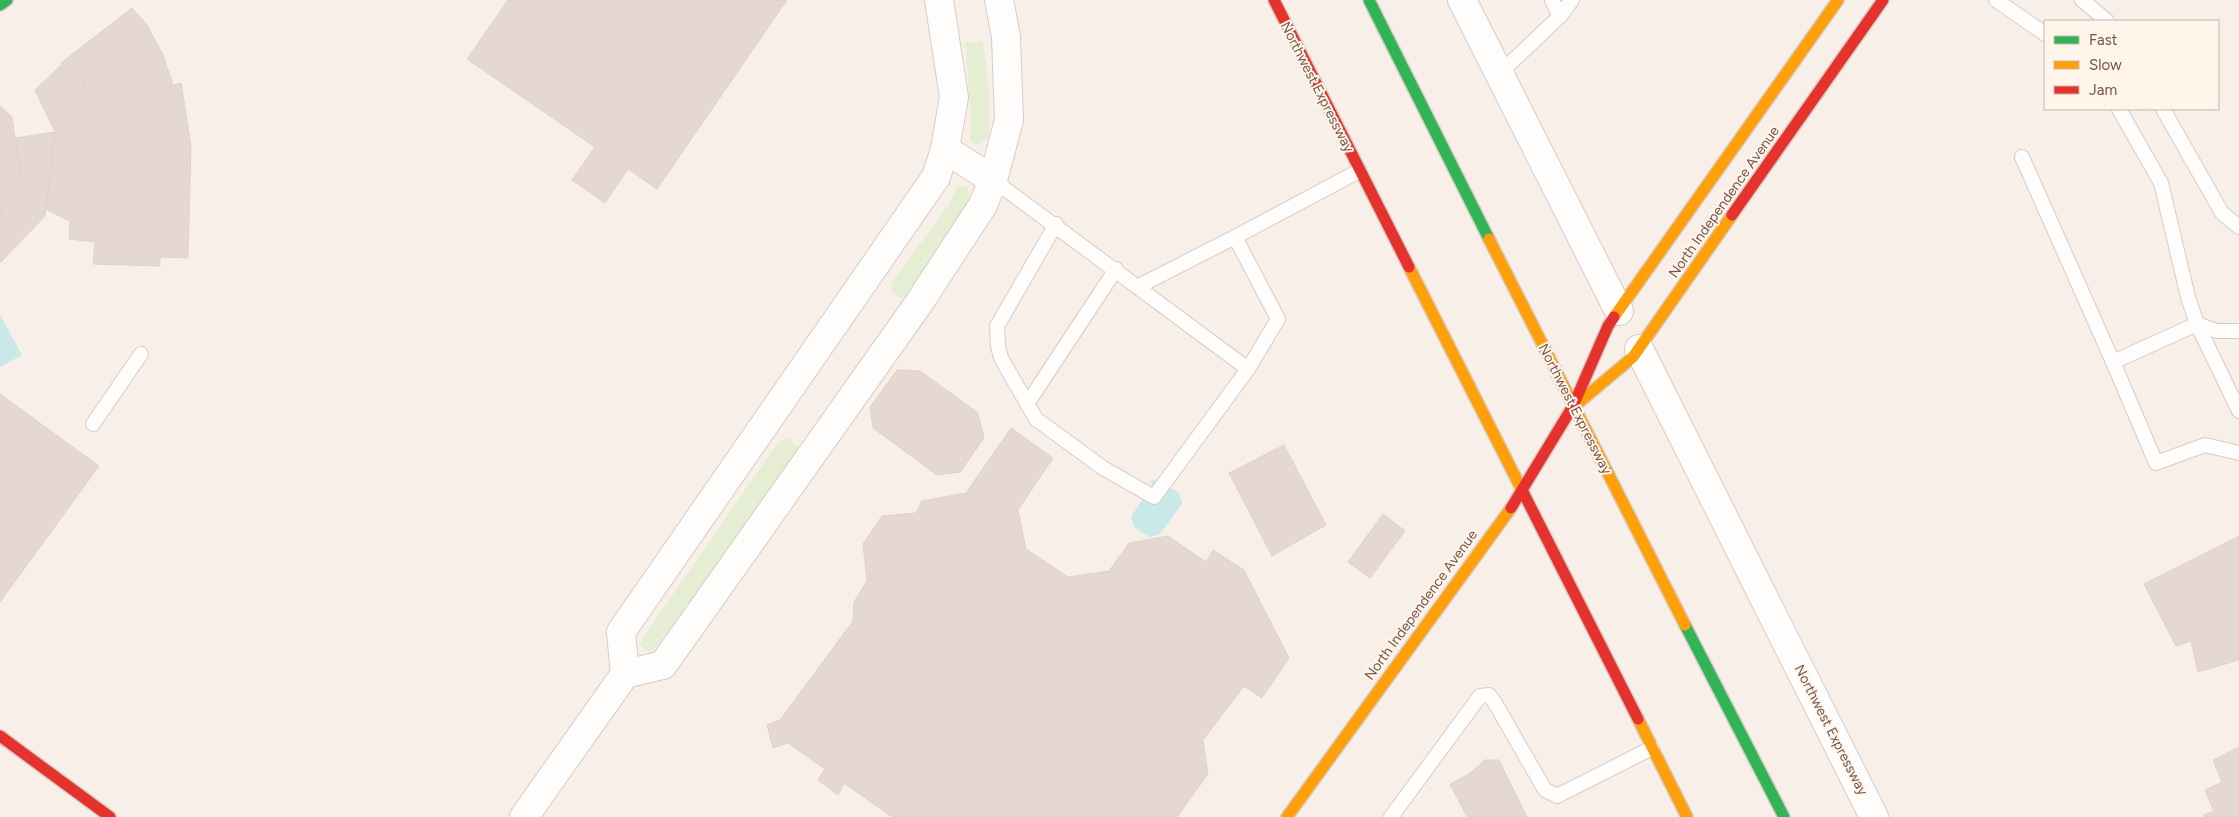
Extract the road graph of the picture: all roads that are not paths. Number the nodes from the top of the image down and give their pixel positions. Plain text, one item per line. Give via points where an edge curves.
1 (7, 0) edge
2 (939, 0) edge
3 (999, 0) edge
4 (1274, 0) edge
5 (1369, 0) edge
6 (1462, 0) edge
7 (1552, 0) edge
8 (1572, 0) edge
9 (1838, 0) edge
10 (1883, 0) edge
11 (1996, 0) edge
12 (2082, 0) edge
13 (0, 5) edge
14 (1560, 16) junction
15 (2106, 20) edge
16 (2044, 33) edge
17 (1500, 74) junction
18 (2120, 110) edge
19 (2164, 110) edge
20 (944, 149) junction
21 (2022, 157) dead end
22 (1359, 171) junction
23 (993, 180) junction
24 (1056, 224) junction
25 (2239, 227) edge
26 (1235, 237) junction
27 (1116, 269) junction
28 (1139, 286) junction
29 (1619, 311) junction
30 (2197, 324) junction
31 (2239, 331) edge
32 (1639, 349) junction
33 (141, 354) dead end
34 (2113, 362) junction
35 (1248, 369) junction
36 (1027, 404) junction
37 (1574, 406) junction
38 (2239, 411) edge
39 (92, 424) dead end
40 (2239, 453) edge
41 (1522, 493) junction
42 (625, 674) junction
43 (0, 736) edge
44 (1652, 748) junction
45 (110, 817) edge
46 (524, 817) edge
47 (1287, 817) edge
48 (1391, 817) edge
49 (1687, 817) edge
50 (1784, 817) edge
51 (1874, 817) edge

1 - 13 main road
2 - 20 street via 954,97
3 - 23 street via 1006,37 1009,120
4 - 22 main road, Northwest Expressway
5 - 37 main road, Northwest Expressway
6 - 17 street
7 - 14 lane
8 - 14 lane
9 - 29 main road, North Independence Avenue
10 - 32 main road, North Independence Avenue
11 - 16 lane
12 - 15 lane
14 - 17 lane
17 - 29 street
18 - 30 lane via 2161,183
19 - 25 lane via 2222,212
20 - 23 street
20 - 42 street via 936,177 621,632
21 - 34 lane
22 - 26 lane
22 - 41 main road, Northwest Expressway
23 - 24 lane
23 - 42 street via 983,206 919,303 663,665
24 - 27 lane
24 - 36 lane via 996,326 1001,358
26 - 28 lane
26 - 35 lane via 1278,319
27 - 28 lane
27 - 36 lane
28 - 35 lane
29 - 37 main road, North Independence Avenue via 1608,326
30 - 31 lane via 2217,331
30 - 34 lane
30 - 38 lane
32 - 37 main road, North Independence Avenue
32 - 51 street, Northwest Expressway
33 - 39 lane
34 - 40 lane via 2156,463 2205,445
35 - 36 lane via 1154,497 1088,457 1036,419
37 - 41 main road, North Independence Avenue
37 - 50 main road, Northwest Expressway
41 - 44 main road, Northwest Expressway
41 - 47 main road, North Independence Avenue
42 - 46 street
43 - 45 main road
44 - 48 lane via 1557,796 1550,794 1495,702 1489,695 1480,696
44 - 49 main road, Northwest Expressway

